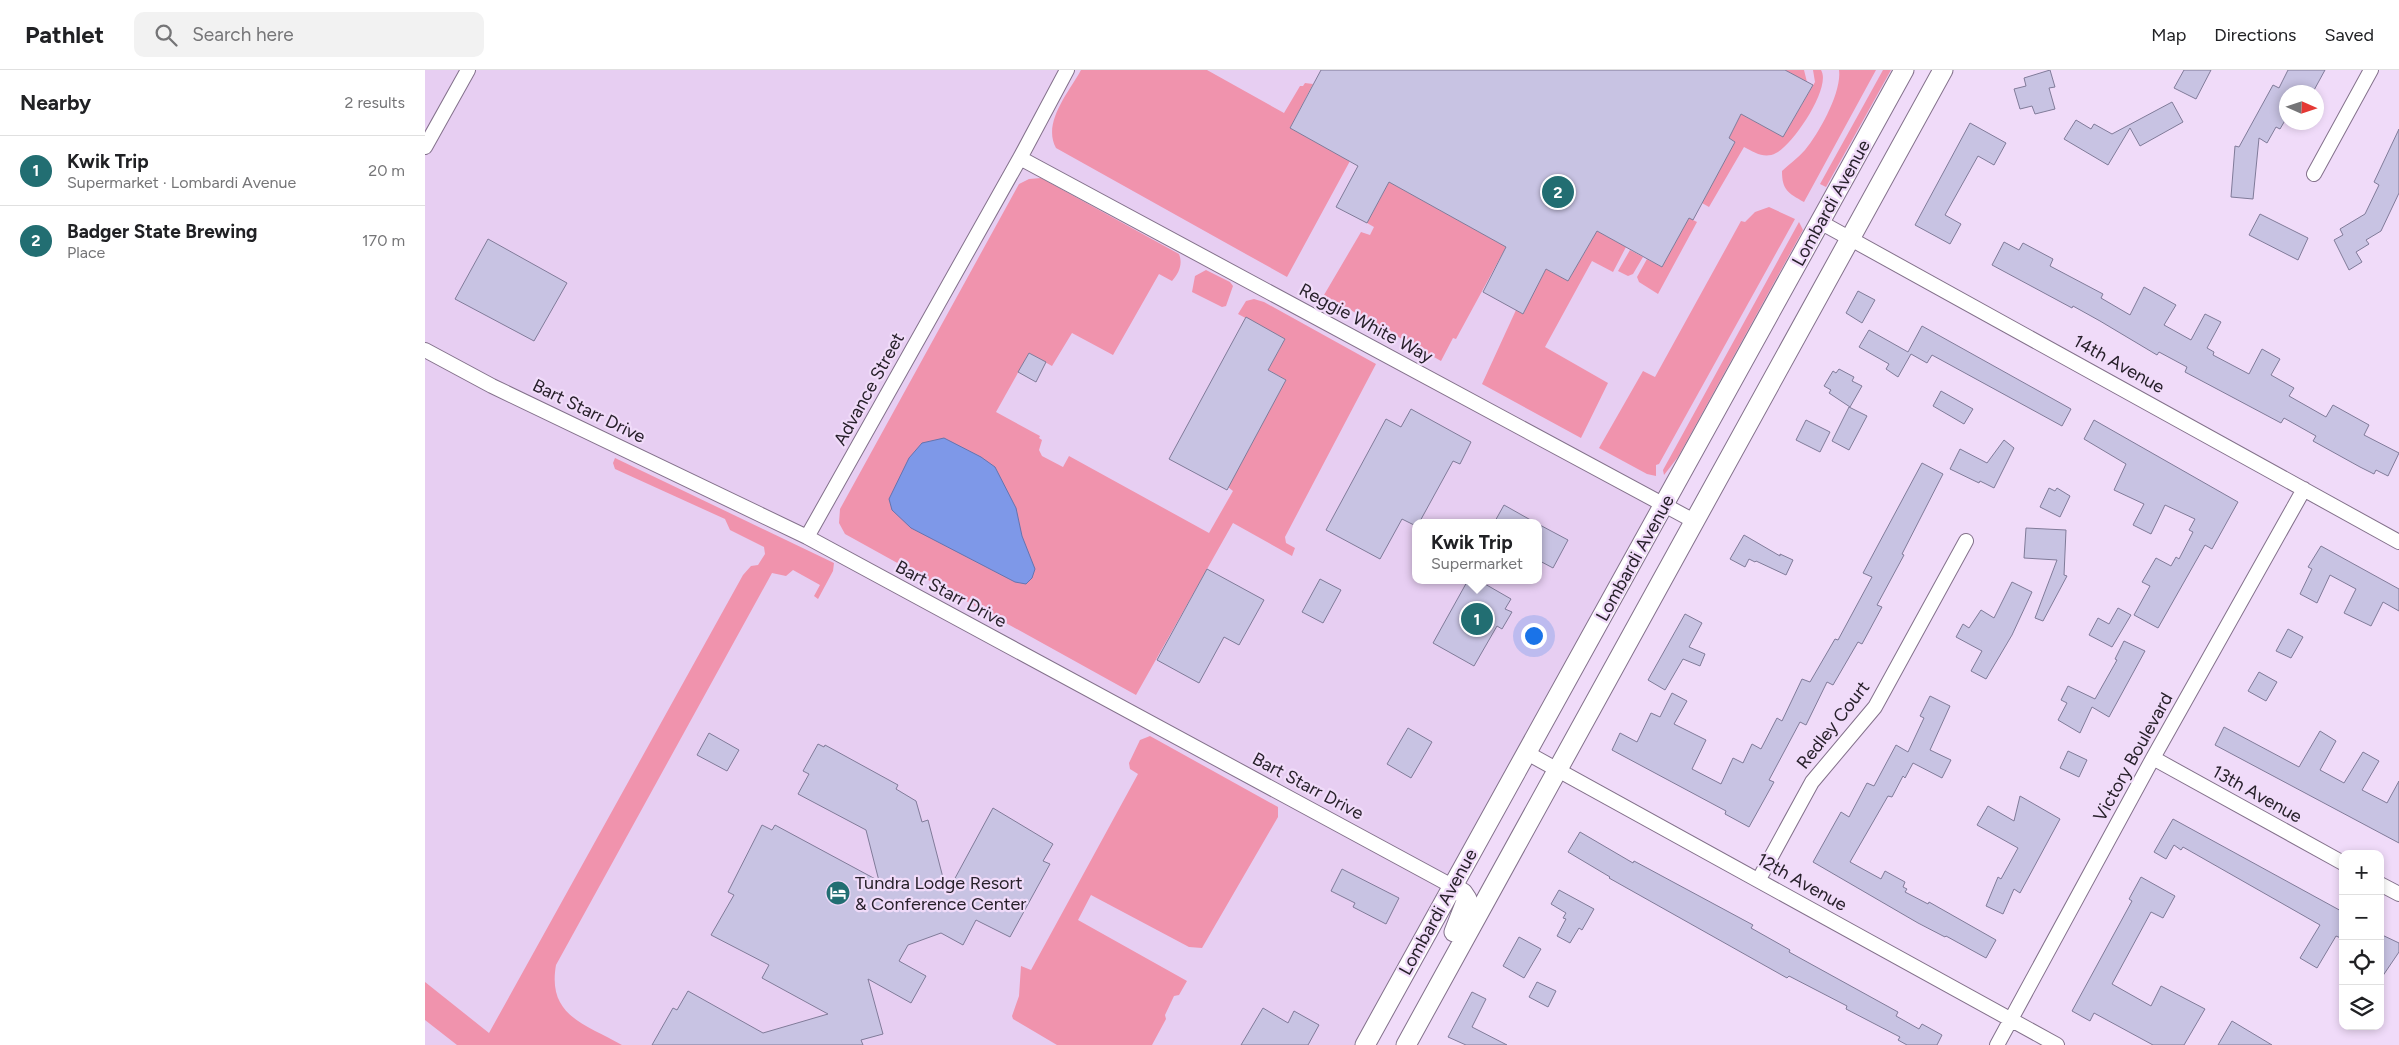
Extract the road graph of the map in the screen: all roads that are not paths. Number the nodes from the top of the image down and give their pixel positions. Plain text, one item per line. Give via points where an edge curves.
1 (467, 70) edge
2 (1067, 70) edge
3 (1904, 70) edge
4 (1943, 70) edge
5 (2371, 70) edge
6 (425, 147) edge
7 (1020, 158) junction
8 (2313, 174) dead end
9 (1820, 222) junction
10 (1850, 238) junction
11 (425, 350) edge
12 (2304, 489) junction
13 (1664, 504) junction
14 (1694, 521) junction
15 (807, 538) junction
16 (1966, 541) dead end
17 (2399, 542) edge
18 (1527, 753) junction
19 (2153, 758) junction
20 (1557, 770) junction
21 (2339, 861) edge
22 (1759, 879) junction
23 (1452, 886) junction
24 (2384, 886) edge
25 (2399, 894) edge
26 (1457, 950) junction
27 (2011, 1020) junction
28 (1365, 1045) edge
29 (1406, 1045) edge
30 (1997, 1045) edge
31 (2057, 1045) edge

1 - 6 street
2 - 7 street, Advance Street
3 - 9 main road, Lombardi Avenue
4 - 10 main road, Lombardi Avenue
5 - 8 street
7 - 13 street, Reggie White Way
7 - 15 street, Advance Street
9 - 10 street, 14th Avenue
9 - 13 main road, Lombardi Avenue
10 - 12 street, 14th Avenue
10 - 14 main road, Lombardi Avenue
11 - 15 street, Bart Starr Drive via 492,386
12 - 17 street, 14th Avenue
12 - 19 street, Victory Boulevard
13 - 14 street, Reggie White Way
13 - 18 main road, Lombardi Avenue
14 - 20 main road, Lombardi Avenue
15 - 23 street, Bart Starr Drive
16 - 22 street, Redley Court via 1875,707 1812,782
18 - 20 street, 12th Avenue
18 - 23 main road, Lombardi Avenue
19 - 21 street, 13th Avenue
19 - 27 street, Victory Boulevard
20 - 22 street, 12th Avenue
20 - 26 main road, Lombardi Avenue
22 - 27 street, 12th Avenue
23 - 26 main road via 1467,899 1453,937
23 - 28 main road, Lombardi Avenue
24 - 25 street
26 - 29 main road, Lombardi Avenue
27 - 30 street, Victory Boulevard
27 - 31 street, 12th Avenue

